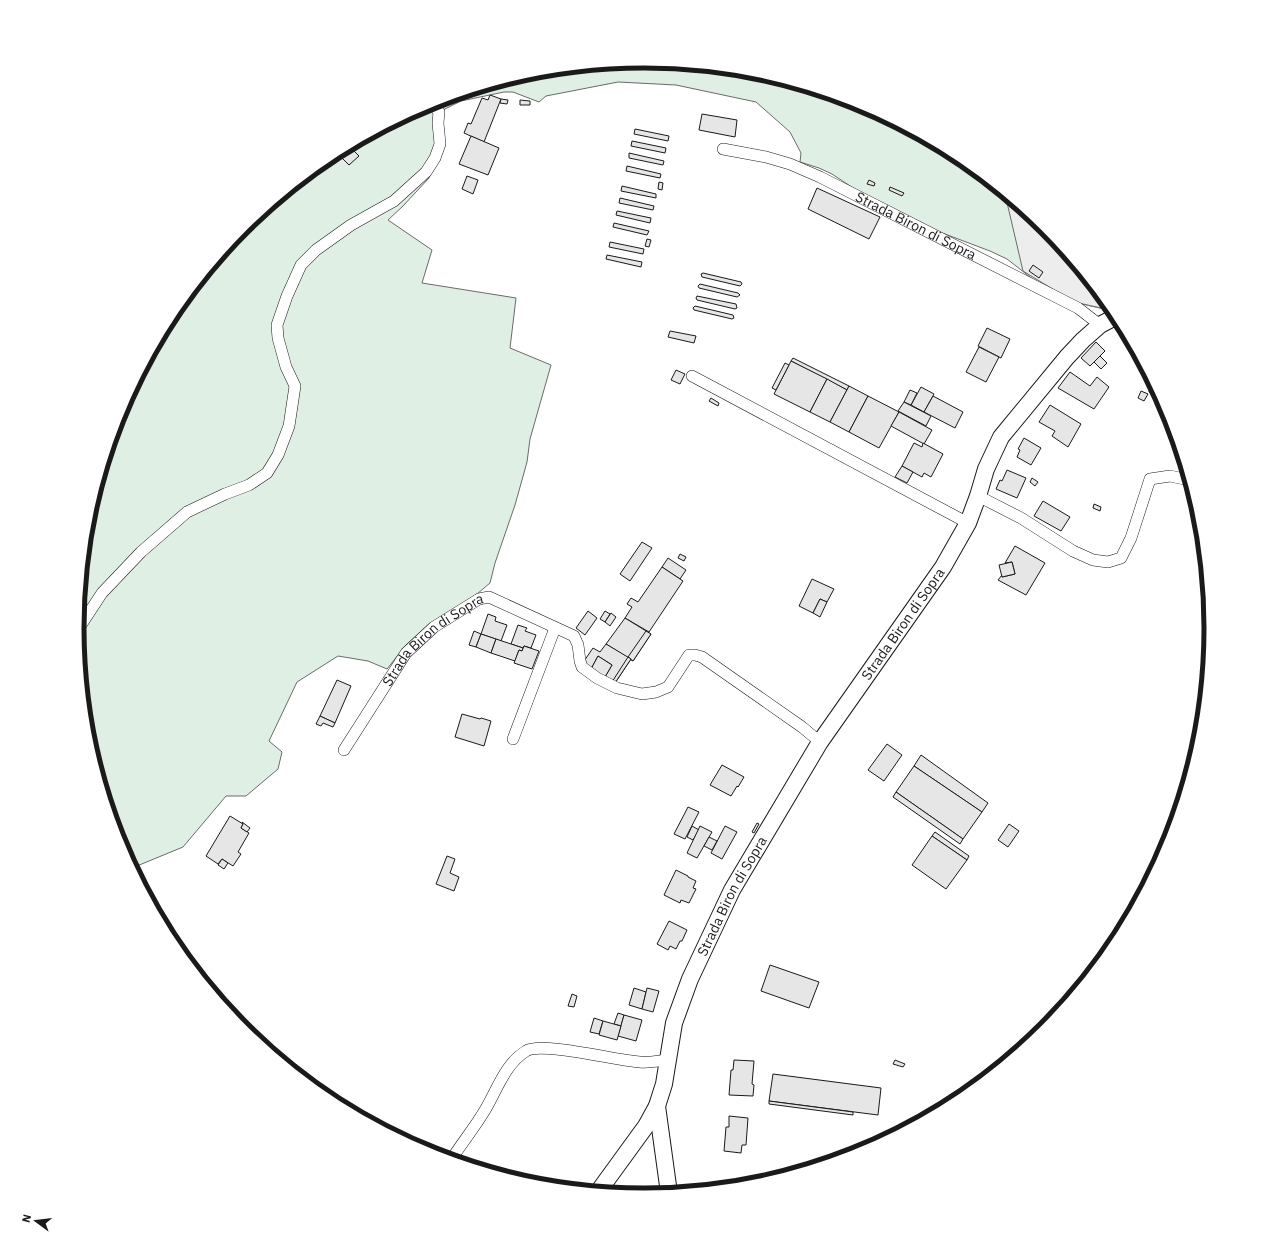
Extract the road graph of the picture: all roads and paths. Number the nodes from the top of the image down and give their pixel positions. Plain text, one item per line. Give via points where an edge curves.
1 (436, 109) edge
2 (723, 149) dead end
3 (1111, 319) edge
4 (1100, 325) junction
5 (692, 376) dead end
6 (1184, 479) edge
7 (978, 496) junction
8 (968, 523) junction
9 (84, 620) edge
10 (555, 628) junction
11 (513, 740) dead end
12 (820, 742) junction
13 (344, 750) dead end
14 (667, 1060) junction
15 (657, 1106) junction
16 (454, 1155) edge
17 (601, 1187) edge
18 (668, 1188) edge

1 - 9 street via 439,112 440,144 426,172 394,201 351,225 316,250 301,265 277,325 284,359 295,386 289,426 278,455 267,473 249,485 187,512 141,552 102,593
2 - 4 street, Strada Biron di Sopra via 766,157 820,177 1078,308
3 - 4 street, Strada Biron di Sopra
4 - 7 street, Strada Biron di Sopra via 1067,357 1001,437 986,469
5 - 8 street
6 - 7 street via 1170,476 1150,479 1131,538 1121,558 1108,562 1093,560 1073,551 1020,518
7 - 8 street, Strada Biron di Sopra
8 - 12 street, Strada Biron di Sopra via 939,573
10 - 11 street
10 - 12 street, Strada Biron di Sopra via 574,636 582,667 617,688 642,694 668,687 689,655 702,657
10 - 13 street, Strada Biron di Sopra via 490,597 479,599 434,627 406,653
12 - 14 street, Strada Biron di Sopra via 732,890 690,979 674,1023
14 - 15 street, Strada Biron di Sopra via 664,1084
14 - 16 street via 640,1062 574,1051 540,1048 528,1050 517,1058 501,1080 485,1110
15 - 17 street via 646,1126
15 - 18 street

